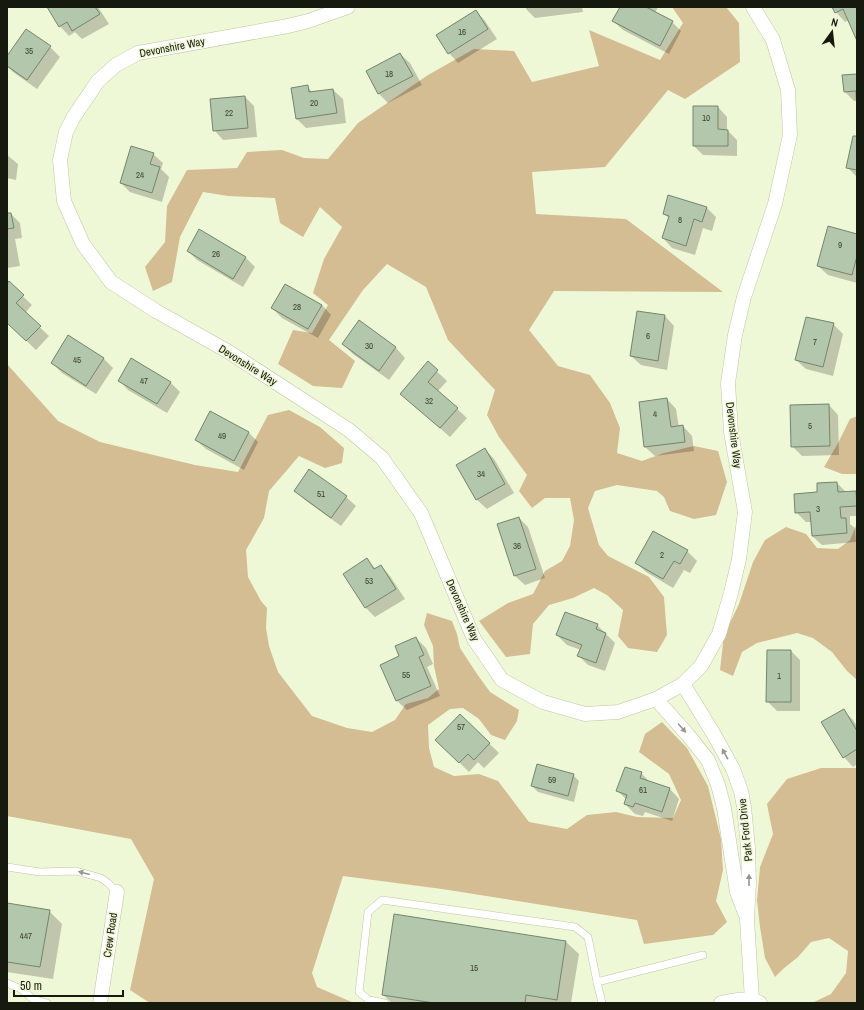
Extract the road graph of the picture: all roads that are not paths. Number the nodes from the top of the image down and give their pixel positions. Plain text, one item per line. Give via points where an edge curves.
1 (348, 7) edge
2 (753, 7) edge
3 (683, 684) junction
4 (656, 699) junction
5 (7, 867) edge
6 (117, 892) joint
7 (747, 919) junction
8 (703, 955) dead end
9 (597, 982) junction
10 (7, 983) edge
11 (32, 1001) edge
12 (756, 1002) edge
13 (47, 1003) edge
14 (100, 1003) edge
15 (385, 1003) edge
16 (602, 1003) edge
17 (721, 1003) edge

1 - 4 street, Devonshire Way via 288,26 138,53 116,65 98,81 66,132 60,160 64,201 83,244 111,282 229,352 349,430 382,458 421,512 474,639 502,680 543,702 585,714 618,712
2 - 3 street, Devonshire Way via 773,40 788,90 790,135 775,204 744,298 735,335 728,384 731,432 745,512 739,560 719,634 701,666
3 - 4 street, Devonshire Way
7 -> 3 street, Park Ford Drive via 748,848 741,791 713,733
4 -> 7 street, Park Ford Drive via 708,760 724,808 737,892
6 -> 5 lane via 101,878 76,871 40,872
6 - 14 street, Crew Road
7 - 12 street, Park Ford Drive
8 - 9 lane
9 - 15 lane via 588,937 574,927 382,900 368,912 359,992 369,1000
9 - 16 lane
10 - 11 lane via 21,989
11 - 13 lane
12 - 17 street via 734,999

